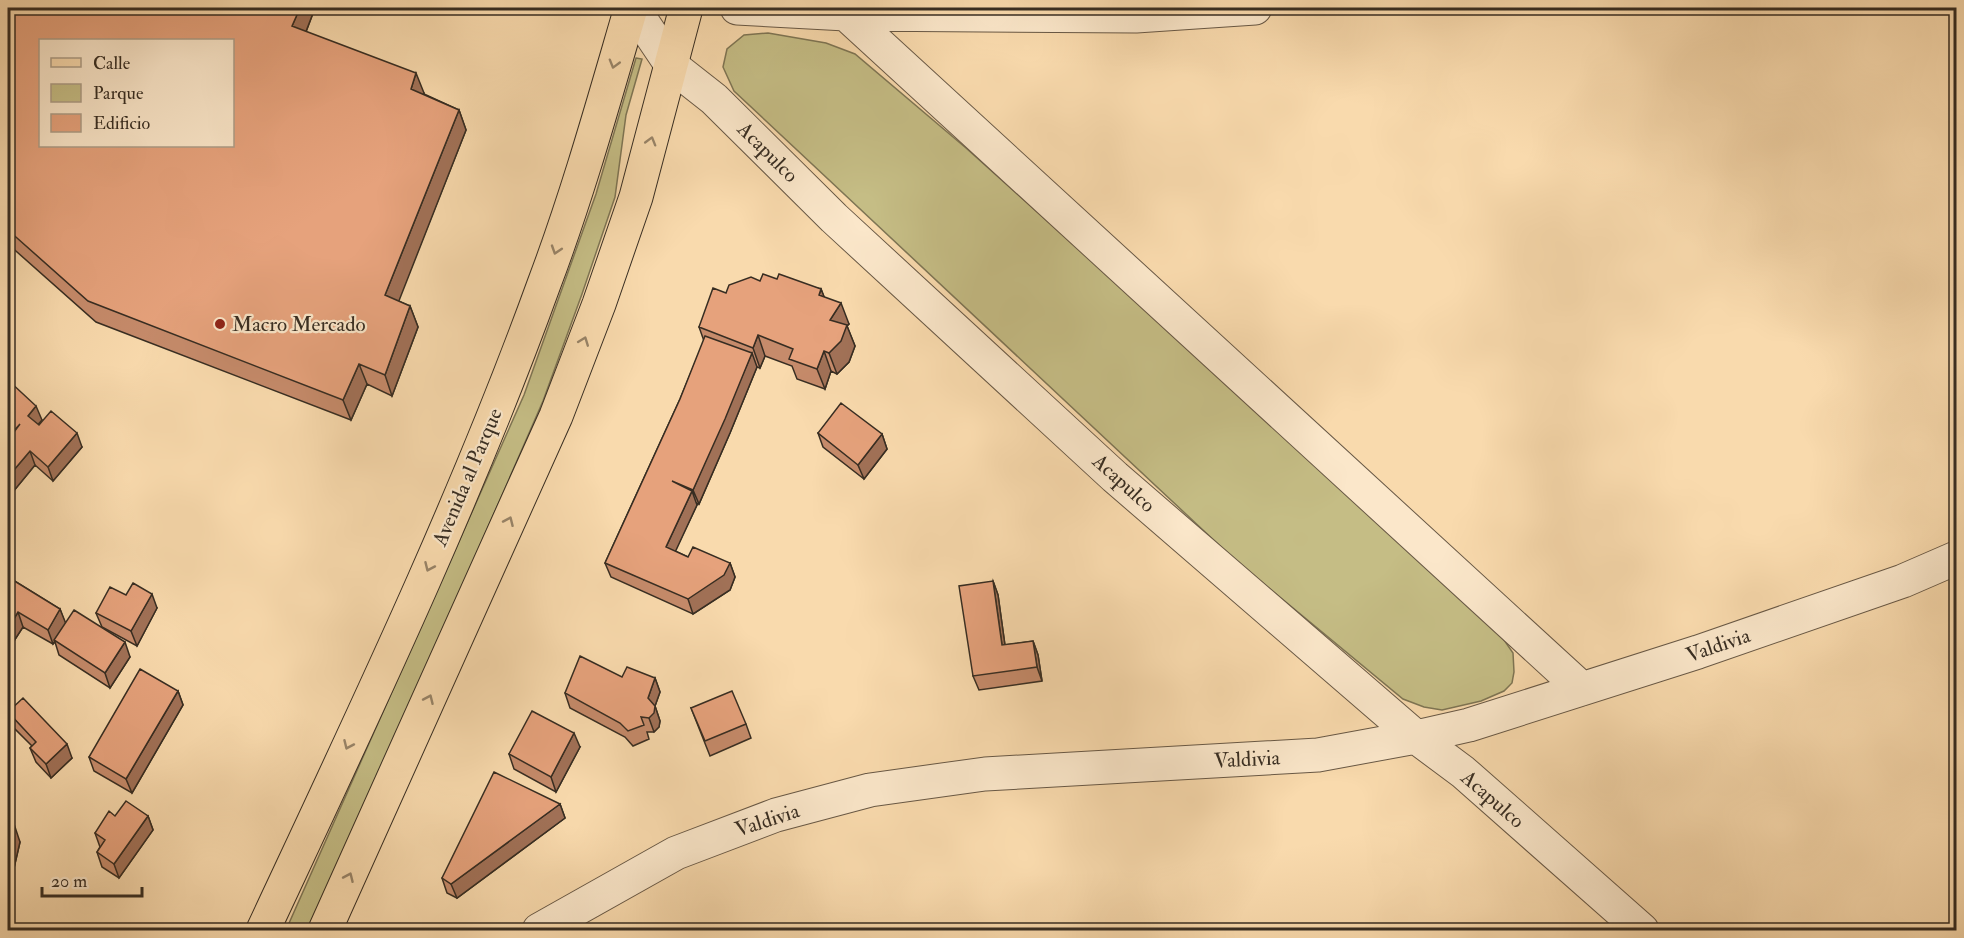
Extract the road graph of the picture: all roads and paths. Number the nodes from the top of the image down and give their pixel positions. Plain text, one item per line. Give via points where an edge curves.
1 (632, 8) edge
2 (686, 8) edge
3 (737, 8) edge
4 (1255, 8) edge
5 (1136, 12) edge
6 (846, 14) junction
7 (672, 66) junction
8 (1956, 558) edge
9 (1582, 689) junction
10 (1416, 737) junction
11 (263, 930) edge
12 (325, 930) edge
13 (539, 930) edge
14 (1642, 930) edge

1 - 7 street, Acapulco
1 -> 11 main road, Avenida al Parque via 545,284 459,499
2 - 7 main road
3 - 6 street
4 - 5 street
5 - 6 street
6 - 9 street
7 - 10 street, Acapulco via 714,99 834,218 1115,477
12 -> 7 main road via 556,416 636,197
8 - 9 street, Valdivia via 1903,581
9 - 10 street, Valdivia via 1469,725
10 - 13 street, Valdivia via 1318,755 985,774 870,790 776,815 676,853
10 - 14 street, Acapulco via 1463,772

